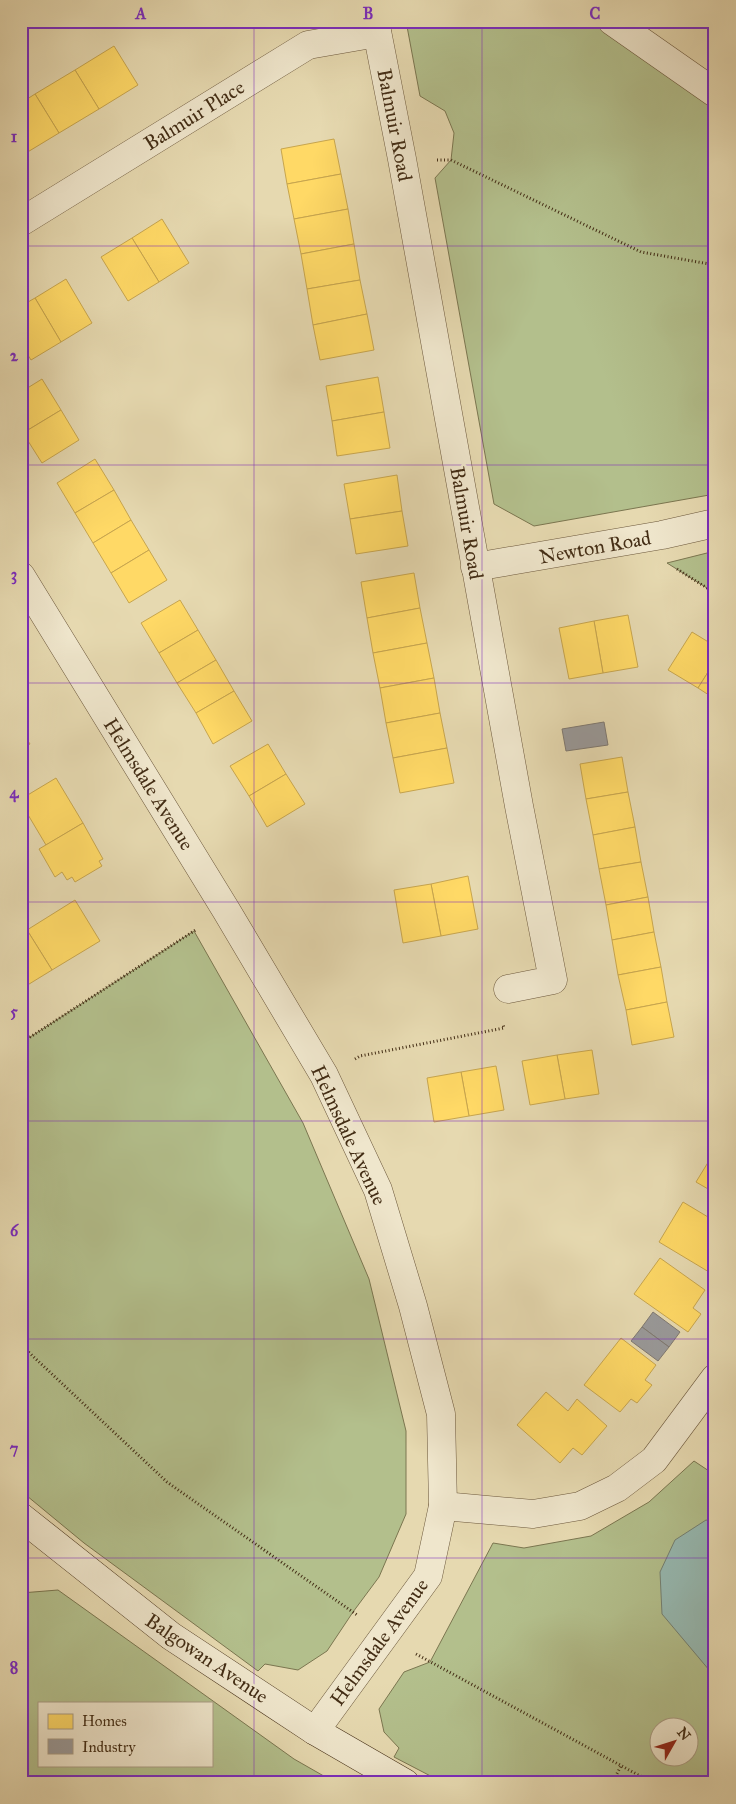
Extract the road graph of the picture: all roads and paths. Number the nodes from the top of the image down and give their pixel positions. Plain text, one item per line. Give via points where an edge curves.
1 (612, 21) edge
2 (376, 27) edge
3 (715, 93) edge
4 (402, 159) junction
5 (21, 222) edge
6 (715, 265) edge
7 (715, 523) edge
8 (474, 567) junction
9 (21, 576) edge
10 (226, 910) junction
11 (508, 989) joint
12 (21, 1043) edge
13 (324, 1075) junction
14 (21, 1345) edge
15 (715, 1378) edge
16 (443, 1506) junction
17 (22, 1518) edge
18 (384, 1636) junction
19 (315, 1731) junction
20 (621, 1766) junction
21 (405, 1783) edge
22 (612, 1783) edge
23 (653, 1783) edge

1 - 3 street
2 - 4 street, Balmuir Road
2 - 5 street, Balmuir Place via 308,45
4 - 6 path via 451,160 641,252
4 - 8 street, Balmuir Road
7 - 8 street, Newton Road
8 - 11 street, Balmuir Road via 553,980
9 - 10 street, Helmsdale Avenue
10 - 12 path
10 - 13 street, Helmsdale Avenue
11 - 13 path via 496,992 504,1028 360,1056
13 - 16 street, Helmsdale Avenue via 378,1190 413,1306 441,1414
14 - 18 path via 167,1482
15 - 16 street via 654,1460 617,1488 580,1506 534,1514
16 - 18 street, Helmsdale Avenue via 428,1576
17 - 19 street, Balgowan Avenue via 171,1636
18 - 19 street, Helmsdale Avenue
18 - 20 path
19 - 21 street, Balgowan Avenue
20 - 22 path
20 - 23 path

